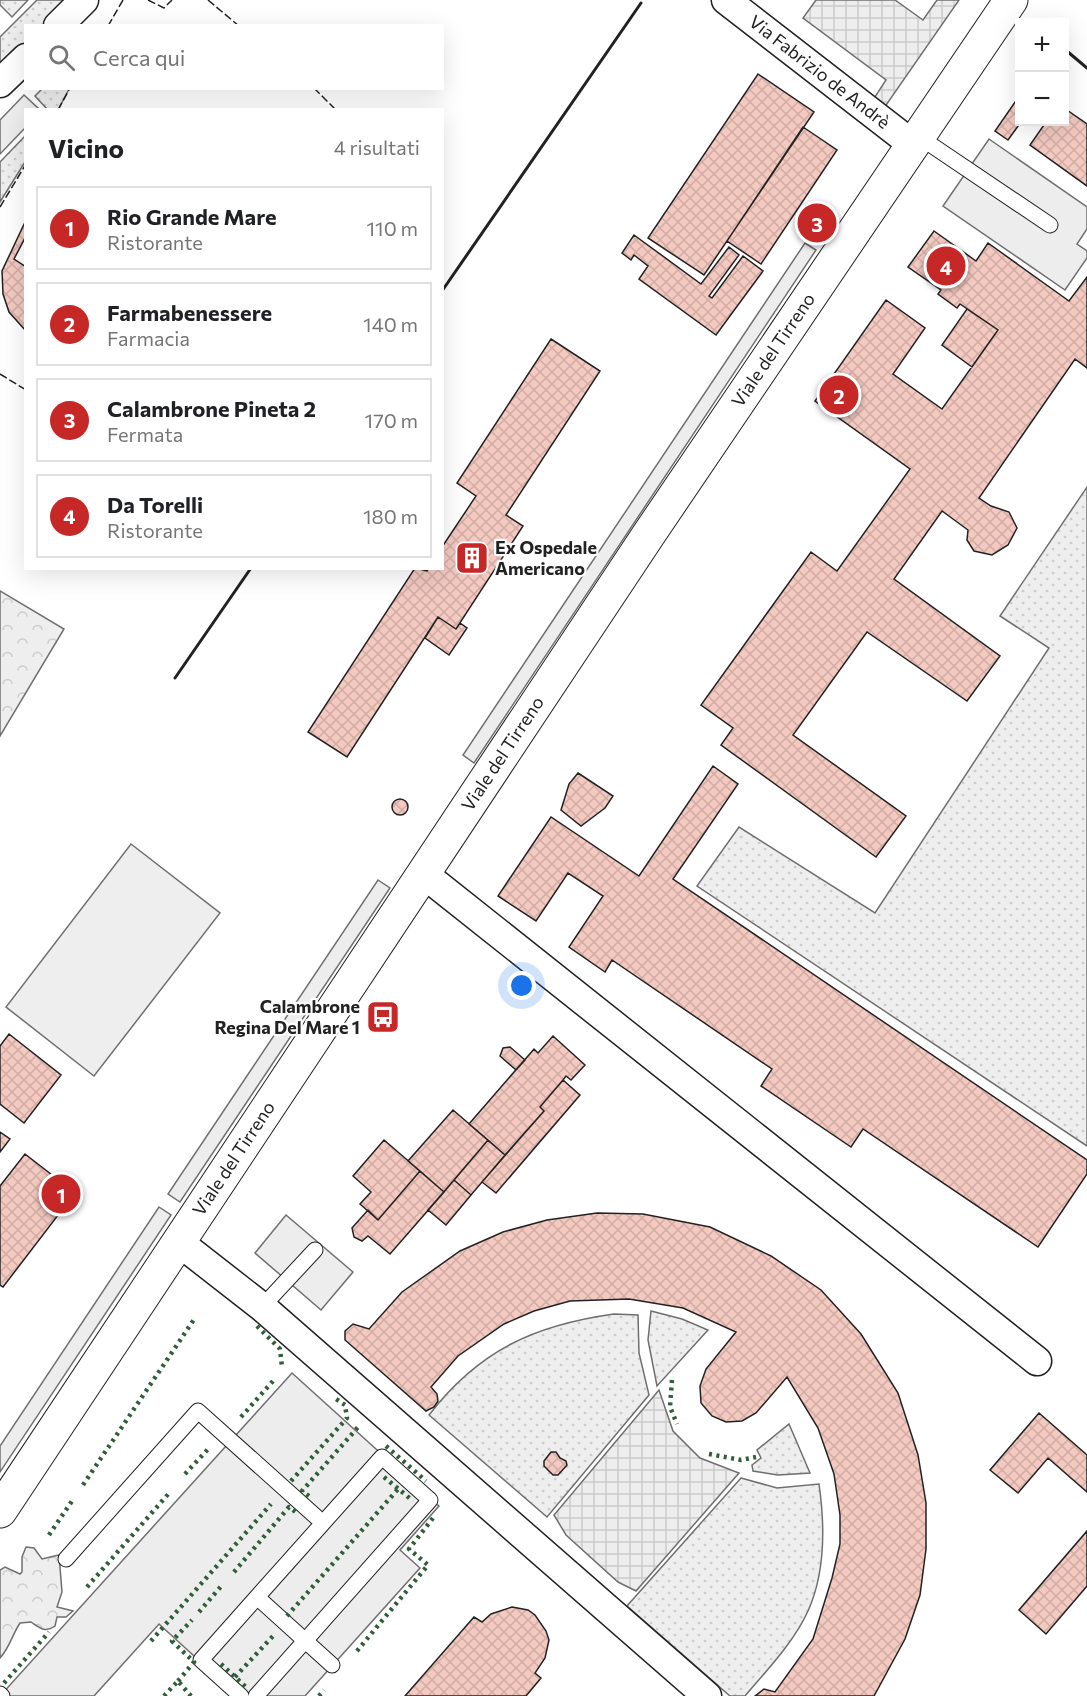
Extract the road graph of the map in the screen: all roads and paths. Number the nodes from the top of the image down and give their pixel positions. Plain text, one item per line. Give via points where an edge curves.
1 (84, 0) edge
2 (726, 0) edge
3 (1011, 0) edge
4 (60, 24) edge
5 (24, 60) edge
6 (0, 83) edge
7 (915, 140) junction
8 (1050, 225) dead end
9 (425, 875) junction
10 (180, 1243) junction
11 (315, 1250) dead end
12 (262, 1307) junction
13 (1037, 1361) dead end
14 (0, 1511) edge
15 (323, 1523) junction
16 (66, 1559) dead end
17 (257, 1597) junction
18 (306, 1640) junction
19 (332, 1665) dead end
20 (241, 1696) edge
21 (256, 1696) edge
22 (707, 1696) edge

1 - 4 street
2 - 7 street, Via Fabrizio de Andrè
3 - 7 main road, Viale del Tirreno
5 - 6 street
7 - 8 lane
7 - 9 main road, Viale del Tirreno
9 - 10 main road, Viale del Tirreno
9 - 13 street
10 - 12 street
10 - 14 main road, Viale del Tirreno
11 - 12 lane
12 - 22 street
15 - 16 lane via 198,1411
15 - 17 lane
15 - 18 lane via 382,1457 430,1500
17 - 18 lane
17 - 20 lane via 201,1660
18 - 19 lane
18 - 21 lane

